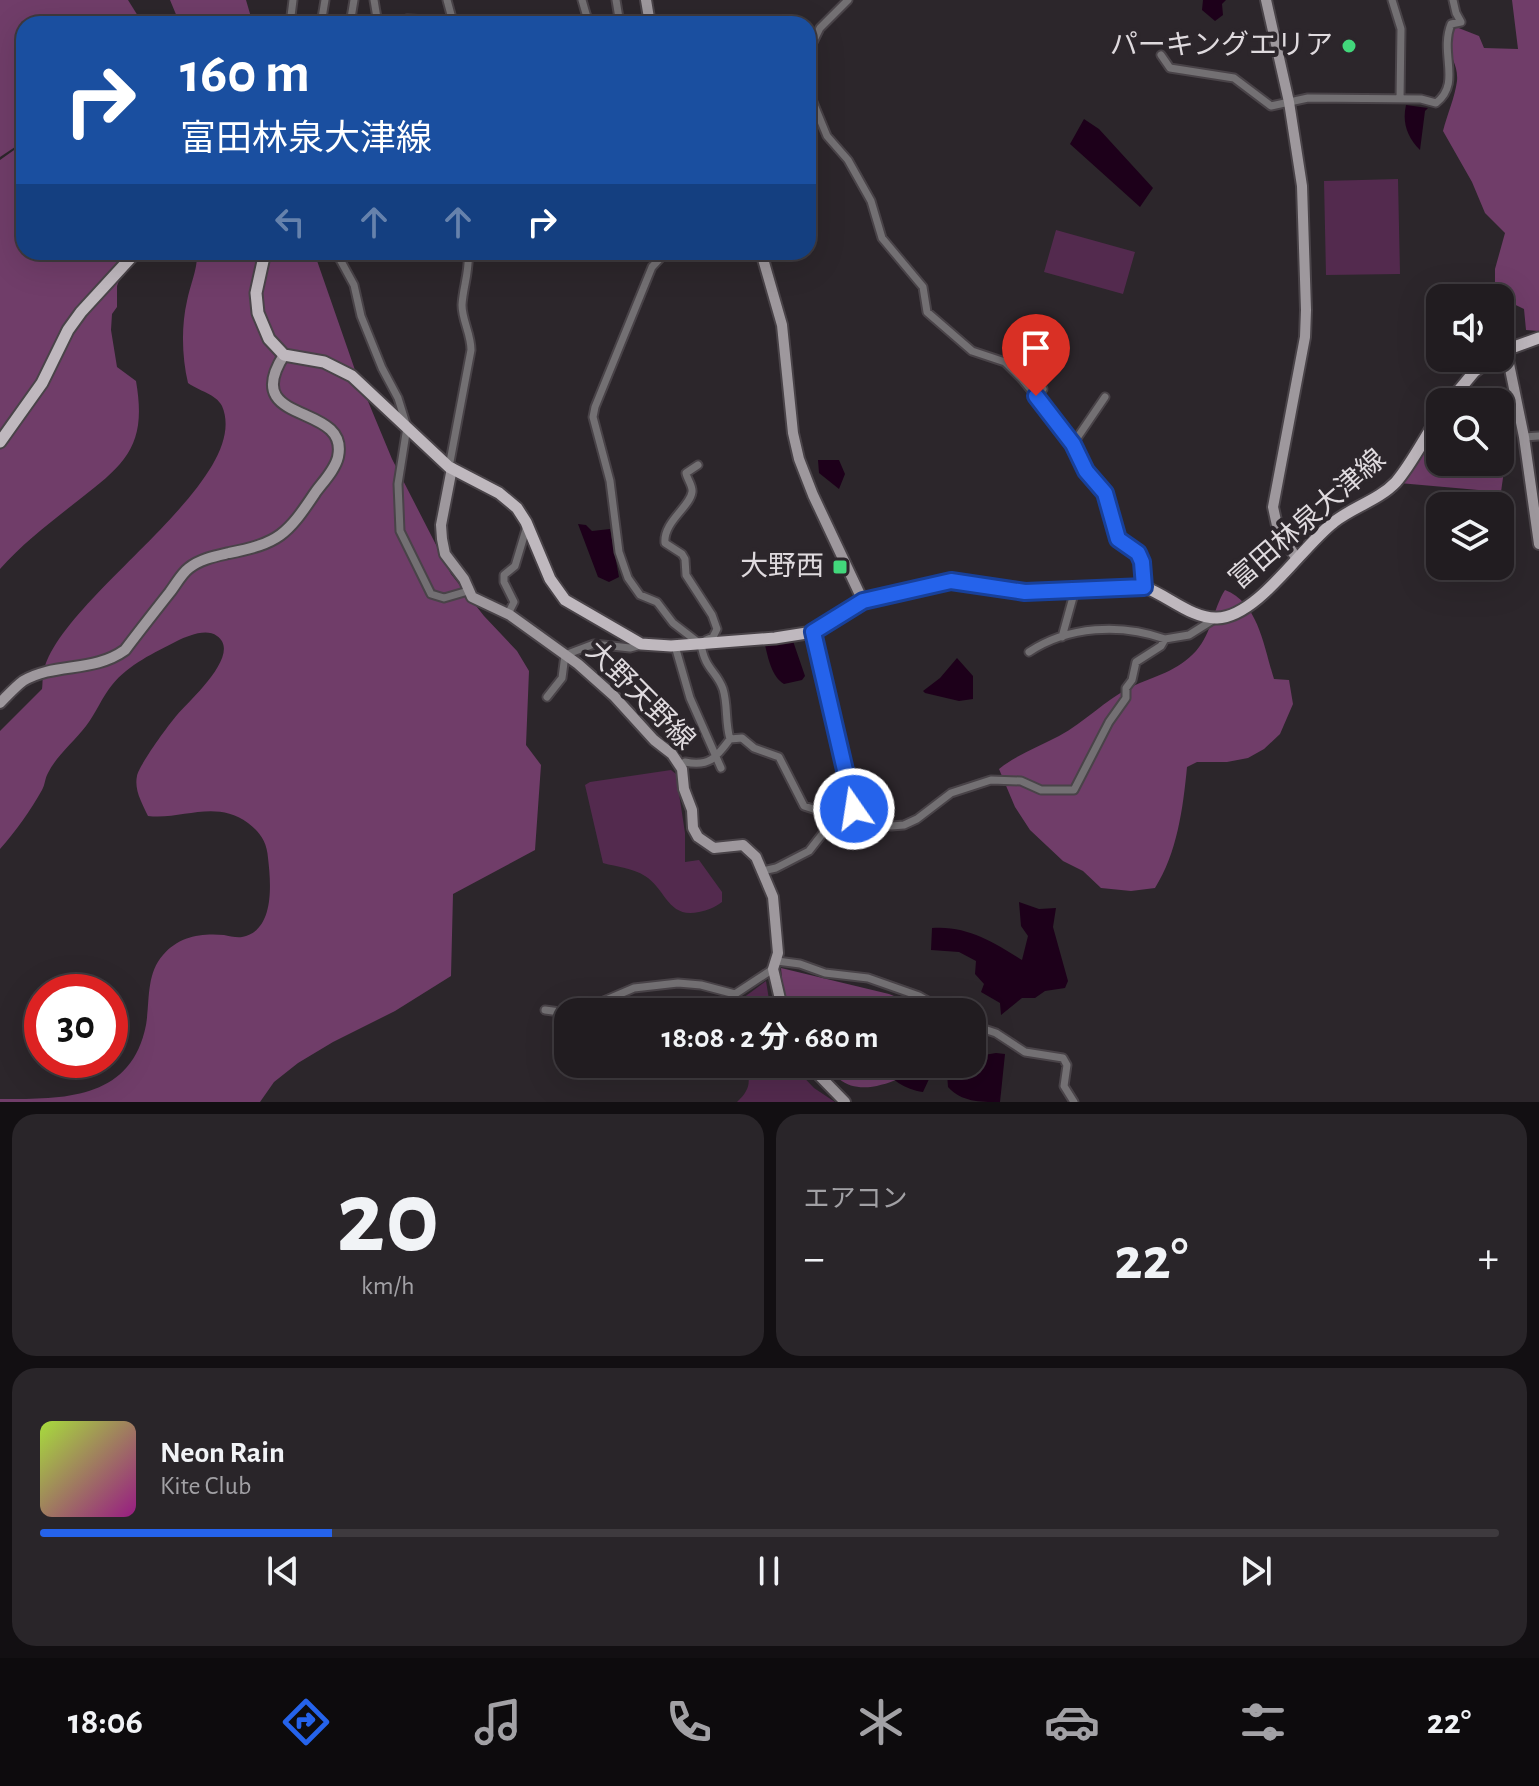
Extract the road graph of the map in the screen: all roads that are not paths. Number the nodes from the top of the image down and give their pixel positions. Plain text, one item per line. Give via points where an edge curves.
1 (848, 0) edge
2 (1266, 0) edge
3 (1392, 0) edge
4 (1453, 0) edge
5 (816, 36) edge
6 (1161, 55) dead end
7 (1400, 99) junction
8 (1289, 102) junction
9 (816, 109) edge
10 (129, 260) edge
11 (263, 260) edge
12 (340, 260) edge
13 (469, 260) edge
14 (659, 260) edge
15 (763, 260) edge
16 (1539, 338) edge
17 (1514, 346) edge
18 (284, 355) junction
19 (1474, 372) edge
20 (1511, 372) edge
21 (1461, 388) edge
22 (1043, 389) dead end
23 (1036, 396) junction
24 (1105, 397) dead end
25 (407, 427) junction
26 (1, 435) edge
27 (1426, 436) edge
28 (1539, 436) edge
29 (1524, 437) junction
30 (1073, 444) junction
31 (698, 465) dead end
32 (450, 467) junction
33 (527, 526) junction
34 (1539, 544) edge
35 (1297, 559) junction
36 (1144, 587) junction
37 (1075, 590) junction
38 (468, 591) junction
39 (863, 601) junction
40 (508, 614) junction
41 (1216, 618) junction
42 (813, 632) junction
43 (1062, 637) junction
44 (1165, 639) junction
45 (641, 644) junction
46 (701, 644) junction
47 (675, 646) junction
48 (1029, 652) dead end
49 (565, 655) junction
50 (547, 697) dead end
51 (0, 703) edge
52 (730, 739) junction
53 (716, 759) junction
54 (685, 762) dead end
55 (721, 768) dead end
56 (844, 819) junction
57 (854, 819) junction
58 (776, 868) junction
59 (762, 871) junction
60 (768, 885) junction
61 (775, 965) junction
62 (611, 998) edge
63 (781, 998) edge
64 (922, 998) edge
65 (545, 1010) dead end
66 (554, 1011) edge
67 (986, 1030) edge
68 (822, 1078) edge
69 (845, 1102) edge
70 (1074, 1102) edge

1 - 5 street
2 - 8 street
3 - 7 street via 1401,29
4 - 7 street via 1461,22 1451,24 1445,39 1450,82 1445,95 1436,103
6 - 8 street via 1170,68 1234,78 1271,106
7 - 8 street
8 - 35 street via 1302,186 1305,337 1273,507 1278,530
9 - 23 street via 827,136 871,201 882,238 923,287 927,312 972,351 1005,362
10 - 26 main road via 81,312 42,383
11 - 18 main road via 258,313 269,339
12 - 25 street
13 - 32 street via 462,309 471,350
14 - 46 street via 593,417 628,578 640,595 657,602 673,623
15 - 39 street via 782,325 799,459
16 - 17 main road
18 - 25 main road, 富田林泉大津線 via 324,362 352,376
18 - 51 street via 273,374 278,399 322,422 339,445 338,460 295,523 276,540 189,567 112,660 38,674
19 - 21 main road
20 - 29 street
22 - 23 street
23 - 30 street
24 - 30 street
25 - 32 main road, 富田林泉大津線
25 - 38 street via 398,484 403,539 431,594 444,598
27 - 35 main road, 富田林泉大津線 via 1394,484 1333,522
28 - 29 street
29 - 34 street
30 - 36 street via 1105,493 1118,539 1138,553
31 - 46 street via 686,473 692,494 664,538 682,554 686,575 715,623 713,637
32 - 33 main road, 富田林泉大津線 via 499,493 517,508
32 - 38 street, 大野天野線 via 442,539 445,554
33 - 40 street via 515,566 504,575 514,602
33 - 45 main road, 富田林泉大津線 via 565,600
35 - 41 main road, 富田林泉大津線 via 1239,612
36 - 37 main road, 富田林泉大津線
36 - 41 main road, 富田林泉大津線 via 1194,613
37 - 39 main road, 富田林泉大津線 via 1025,592 951,581
37 - 43 street
38 - 40 street, 大野天野線
39 - 42 main road, 富田林泉大津線
40 - 49 street, 大野天野線
41 - 44 street via 1189,635
42 - 46 main road, 富田林泉大津線
42 - 57 street
43 - 44 street via 1085,630 1129,630
43 - 48 street
44 - 57 street via 1133,666 1126,698 1074,790 991,780 951,793 904,825
45 - 47 main road, 富田林泉大津線
45 - 49 street via 594,644
46 - 47 main road, 富田林泉大津線
46 - 52 street via 705,664 723,691
47 - 53 street
49 - 50 street via 562,678
49 - 59 street, 大野天野線 via 677,759 698,837 714,848 743,845
52 - 53 street
52 - 56 street via 742,738 774,753 804,806
53 - 54 street
53 - 55 street
56 - 57 street
56 - 58 street via 827,828 809,851
58 - 59 street
58 - 60 street
59 - 60 street, 大野天野線
60 - 61 street, 大野天野線
61 - 62 street via 735,994 678,983 634,988
61 - 63 street, 大野天野線
61 - 64 street via 800,964 868,978
65 - 66 street
67 - 70 street via 1025,1052 1063,1058 1064,1086
68 - 69 street

